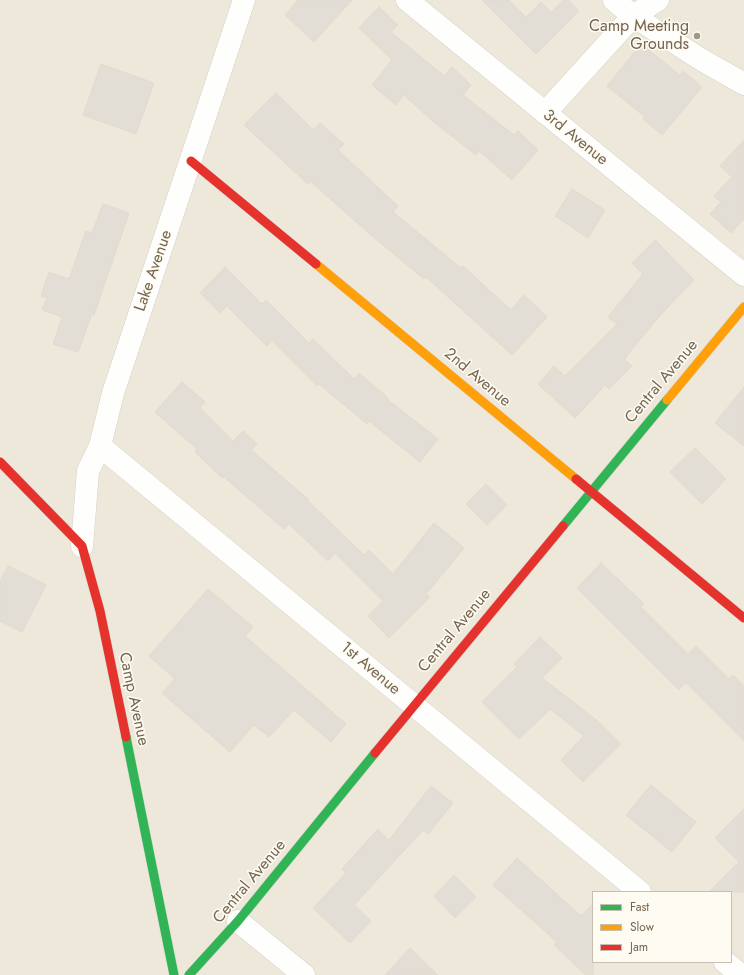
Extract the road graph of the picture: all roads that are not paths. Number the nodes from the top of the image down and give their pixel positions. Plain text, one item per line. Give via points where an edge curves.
1 (244, 0) edge
2 (406, 0) edge
3 (614, 0) edge
4 (658, 0) edge
5 (633, 16) junction
6 (744, 84) edge
7 (545, 113) junction
8 (191, 161) junction
9 (744, 275) edge
10 (744, 307) edge
11 (100, 446) junction
12 (0, 462) edge
13 (590, 492) junction
14 (82, 546) junction
15 (744, 618) edge
16 (414, 705) junction
17 (639, 891) edge
18 (238, 920) junction
19 (726, 963) edge
20 (174, 975) edge
21 (190, 975) edge
22 (304, 975) edge
23 (741, 975) edge

1 - 8 street, Lake Avenue
2 - 7 street, 3rd Avenue
3 - 5 street
4 - 5 street
5 - 6 street
5 - 7 street
7 - 9 street, 3rd Avenue
8 - 11 street, Lake Avenue via 113,393
8 - 13 street, 2nd Avenue
10 - 13 street, Central Avenue
11 - 14 street, Lake Avenue via 88,471
11 - 16 street, 1st Avenue
12 - 14 street, Camp Avenue
13 - 15 street, 2nd Avenue
13 - 16 street, Central Avenue
14 - 20 street, Camp Avenue via 100,611
16 - 17 street, 1st Avenue
16 - 18 street, Central Avenue
18 - 21 street, Central Avenue
18 - 22 street
19 - 23 street

